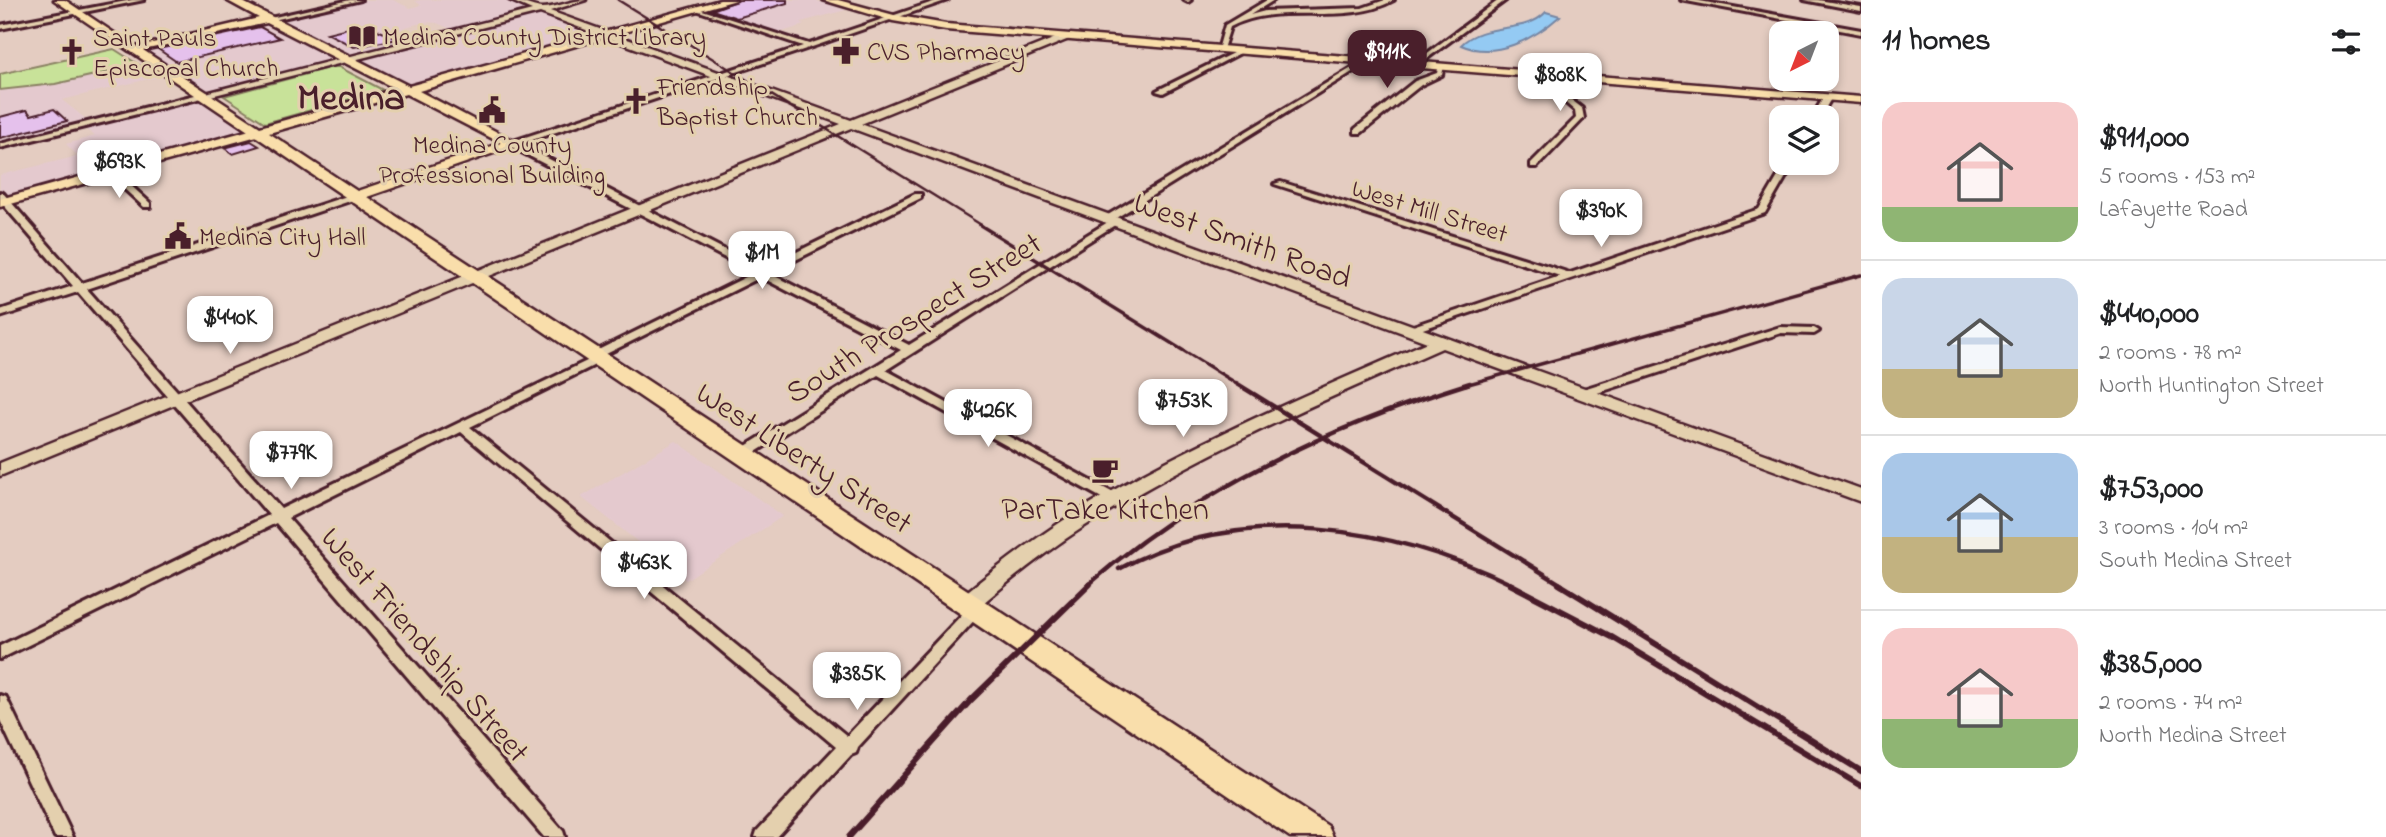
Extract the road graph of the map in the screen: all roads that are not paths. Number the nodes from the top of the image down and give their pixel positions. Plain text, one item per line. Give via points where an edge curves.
1 (59, 0) edge
2 (141, 0) edge
3 (231, 0) edge
4 (358, 0) edge
5 (513, 0) edge
6 (582, 0) edge
7 (731, 0) edge
8 (828, 0) edge
9 (920, 0) edge
10 (945, 0) edge
11 (1271, 0) edge
12 (1391, 0) edge
13 (1503, 0) edge
14 (1684, 0) edge
15 (1807, 0) edge
16 (1842, 3) edge
17 (934, 4) junction
18 (698, 9) junction
19 (1861, 9) edge
20 (541, 10) junction
21 (77, 12) junction
22 (892, 18) junction
23 (269, 19) junction
24 (1241, 19) junction
25 (0, 27) edge
26 (1861, 32) edge
27 (606, 34) junction
28 (1066, 37) junction
29 (810, 46) junction
30 (132, 49) junction
31 (1220, 49) junction
32 (1241, 51) junction
33 (347, 59) junction
34 (1367, 61) junction
35 (1416, 64) junction
36 (1441, 66) junction
37 (718, 76) junction
38 (1565, 76) junction
39 (407, 90) junction
40 (1160, 91) dead end
41 (203, 95) junction
42 (1828, 97) junction
43 (1861, 100) edge
44 (1823, 105) edge
45 (848, 124) junction
46 (1358, 131) dead end
47 (257, 132) junction
48 (513, 144) junction
49 (0, 146) edge
50 (1534, 165) dead end
51 (111, 172) junction
52 (1783, 175) edge
53 (1278, 184) dead end
54 (918, 196) dead end
55 (353, 197) junction
56 (2, 200) edge
57 (148, 205) dead end
58 (640, 210) junction
59 (1109, 221) junction
60 (762, 273) junction
61 (1570, 276) junction
62 (474, 278) junction
63 (81, 288) junction
64 (0, 314) edge
65 (1408, 331) junction
66 (1814, 331) dead end
67 (1441, 342) junction
68 (909, 350) junction
69 (594, 359) junction
70 (877, 370) junction
71 (1581, 394) junction
72 (176, 398) junction
73 (461, 426) junction
74 (741, 455) junction
75 (0, 470) edge
76 (1861, 496) edge
77 (1114, 499) junction
78 (278, 516) junction
79 (971, 607) junction
80 (0, 653) edge
81 (0, 702) edge
82 (850, 748) junction
83 (64, 837) edge
84 (556, 837) edge
85 (764, 837) edge
86 (1317, 837) edge

1 - 21 main road
2 - 21 street
3 - 23 highway
4 - 23 street
5 - 20 street, West Smith Road
6 - 20 street
7 - 18 highway
8 - 22 main road
9 - 17 street
10 - 17 street
11 - 24 street
12 - 24 street via 1363,10 1274,13
13 - 35 street
14 - 26 street
15 - 16 street
16 - 19 street
17 - 22 street
18 - 27 highway
18 - 29 street
20 - 27 street, West Smith Road
20 - 33 street
21 - 25 street
21 - 30 main road
22 - 28 main road
22 - 29 street
23 - 30 highway
23 - 33 highway
24 - 31 street via 1224,30
27 - 37 street, West Smith Road
27 - 39 highway
28 - 31 main road
28 - 45 street
29 - 37 street
30 - 41 highway, West Liberty Street
31 - 32 main road
32 - 34 main road
32 - 40 street
33 - 39 highway
33 - 41 street
34 - 35 main road
34 - 59 street, South Prospect Street
35 - 36 main road
36 - 38 main road
36 - 46 street via 1440,74 1418,83
37 - 45 street, West Smith Road
37 - 48 street
38 - 42 main road
38 - 50 street via 1556,91 1579,110 1580,118
39 - 47 highway
39 - 48 highway
41 - 47 highway, West Liberty Street
41 - 49 street
42 - 43 main road
42 - 44 street
45 - 58 street
45 - 59 street, West Smith Road
47 - 51 main road
47 - 55 highway, West Liberty Street
48 - 55 highway
48 - 58 street
51 - 56 main road
51 - 57 street
52 - 61 street via 1762,211
53 - 61 street, West Mill Street
54 - 60 street
55 - 62 highway, West Liberty Street
55 - 63 street
56 - 63 street, West Friendship Street
58 - 60 street
58 - 62 street
59 - 65 street, West Smith Road
59 - 68 street, South Prospect Street
60 - 68 street
60 - 69 street
61 - 65 street
62 - 69 highway, West Liberty Street
62 - 72 street
63 - 64 street
63 - 72 street, West Friendship Street
65 - 67 street, West Smith Road
66 - 71 street via 1780,330
67 - 71 street, West Smith Road
67 - 77 street via 1250,428
68 - 70 street, South Prospect Street
69 - 73 street
69 - 74 highway, West Liberty Street
70 - 74 street, South Prospect Street
70 - 77 street
71 - 76 street, West Smith Road
72 - 75 street
72 - 78 street, West Friendship Street
73 - 78 street
73 - 82 street
74 - 79 highway, West Liberty Street
77 - 79 street via 1009,567
78 - 80 street
78 - 84 street, West Friendship Street
79 - 82 street
79 - 86 highway, West Liberty Street
81 - 83 street
82 - 85 street

